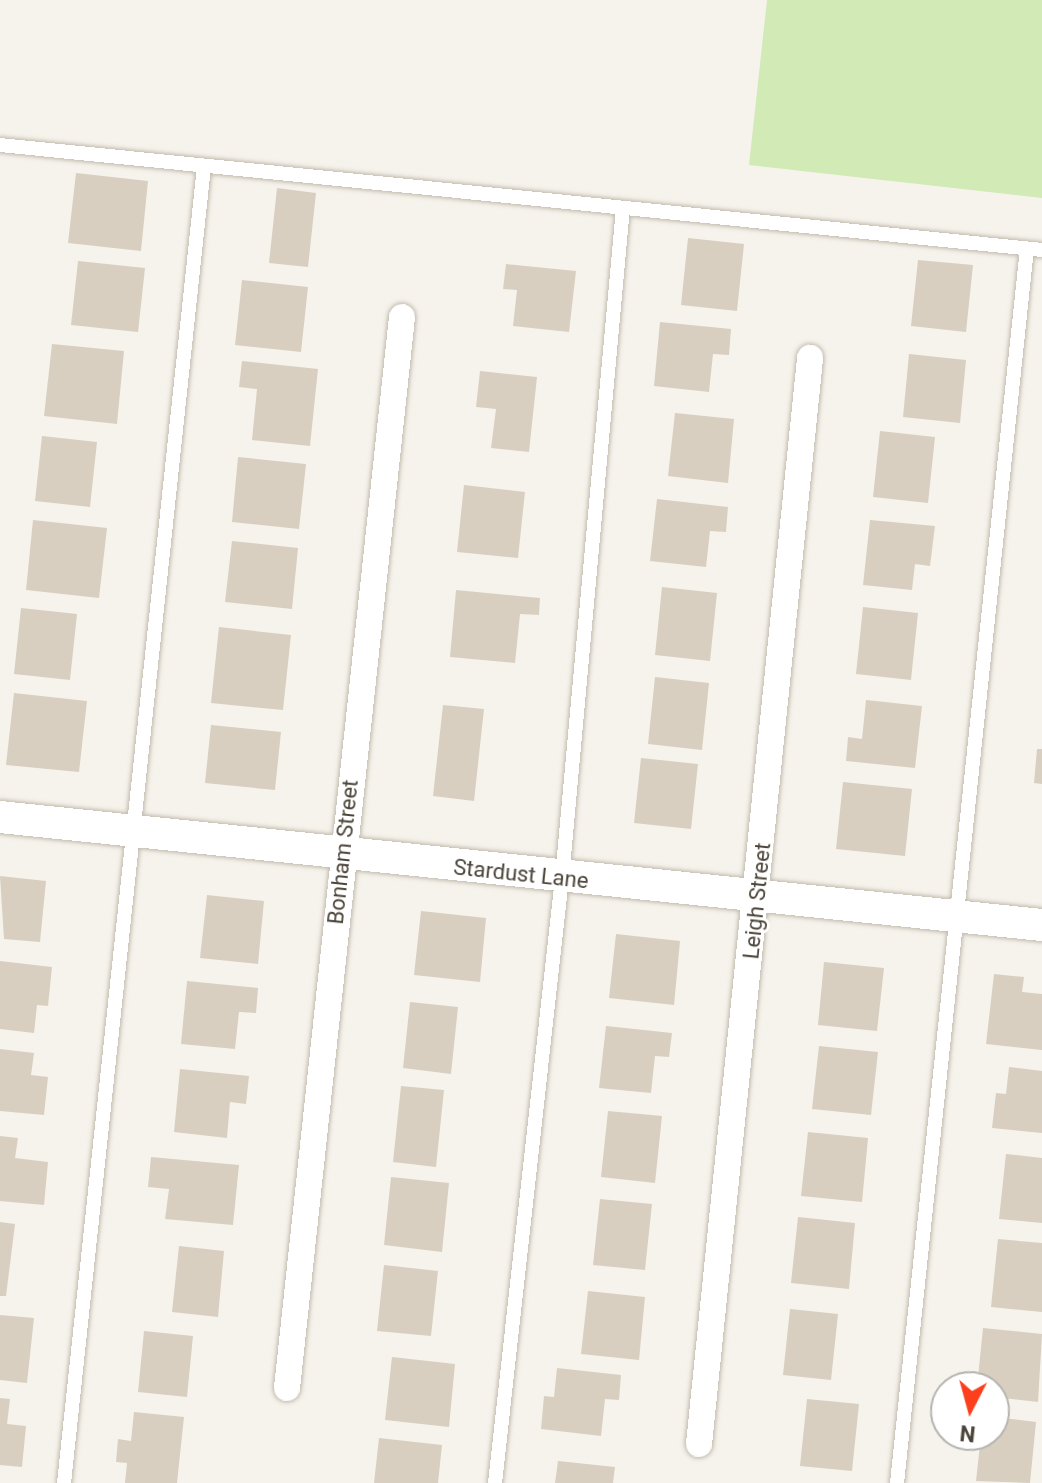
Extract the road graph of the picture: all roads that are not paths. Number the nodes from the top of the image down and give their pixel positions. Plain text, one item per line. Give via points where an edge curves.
1 (0, 145) edge
2 (204, 166) junction
3 (623, 208) junction
4 (1035, 249) edge
5 (402, 317) dead end
6 (810, 358) dead end
7 (0, 817) edge
8 (137, 833) junction
9 (343, 856) junction
10 (562, 878) junction
11 (758, 897) junction
12 (954, 916) junction
13 (1042, 925) edge
14 (287, 1388) dead end
15 (699, 1444) dead end
16 (64, 1483) edge
17 (495, 1483) edge
18 (897, 1483) edge

1 - 2 lane
2 - 3 lane
2 - 8 lane
3 - 4 lane
3 - 10 lane
4 - 12 lane
5 - 9 street, Bonham Street
6 - 11 street, Leigh Street
7 - 8 street, Stardust Lane
8 - 9 street, Stardust Lane
8 - 16 lane
9 - 10 street, Stardust Lane
9 - 14 street, Bonham Street
10 - 11 street, Stardust Lane
10 - 17 lane
11 - 12 street, Stardust Lane
11 - 15 street, Leigh Street
12 - 13 street, Stardust Lane
12 - 18 lane

